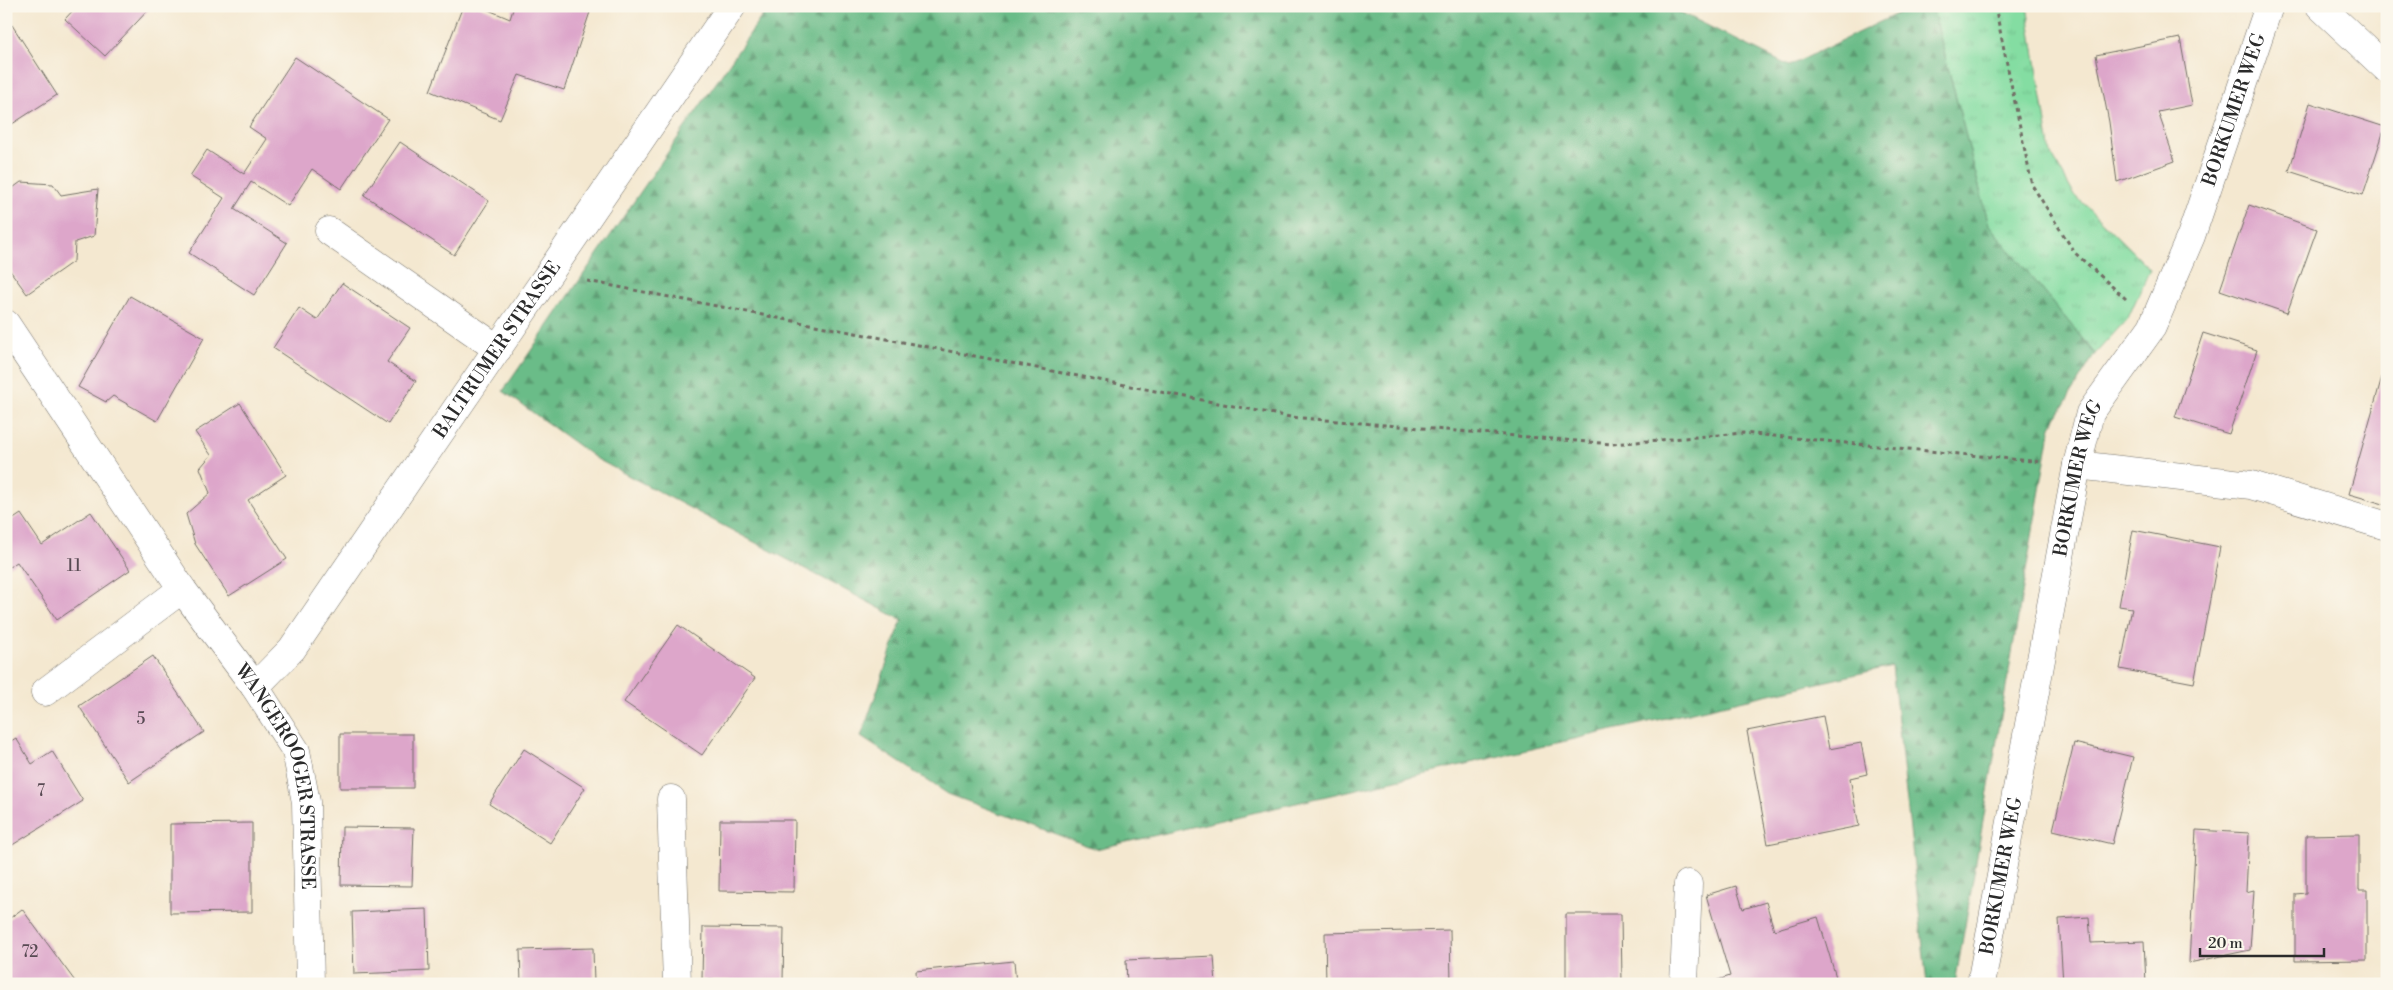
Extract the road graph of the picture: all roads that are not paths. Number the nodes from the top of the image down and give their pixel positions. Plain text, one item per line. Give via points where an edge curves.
1 (2269, 6) edge
2 (2320, 6) edge
3 (730, 7) edge
4 (2387, 69) edge
5 (329, 231) dead end
6 (7, 327) edge
7 (498, 349) junction
8 (2077, 465) junction
9 (2387, 526) edge
10 (182, 589) junction
11 (255, 687) junction
12 (45, 692) dead end
13 (671, 799) dead end
14 (1688, 884) dead end
15 (310, 984) edge
16 (677, 984) edge
17 (1684, 984) edge
18 (1981, 984) edge

1 - 8 street, BORKUMER WEG via 2191,236 2152,327 2090,413
2 - 4 street
3 - 7 street, BALTRUMER STRASSE
5 - 7 street
6 - 10 street, WANGEROOGER STRASSE
7 - 11 street, BALTRUMER STRASSE via 292,649
8 - 9 street via 2251,485
8 - 18 street, BORKUMER WEG
10 - 11 street, WANGEROOGER STRASSE
10 - 12 street
11 - 15 street, WANGEROOGER STRASSE via 296,751 306,802
13 - 16 street
14 - 17 street

